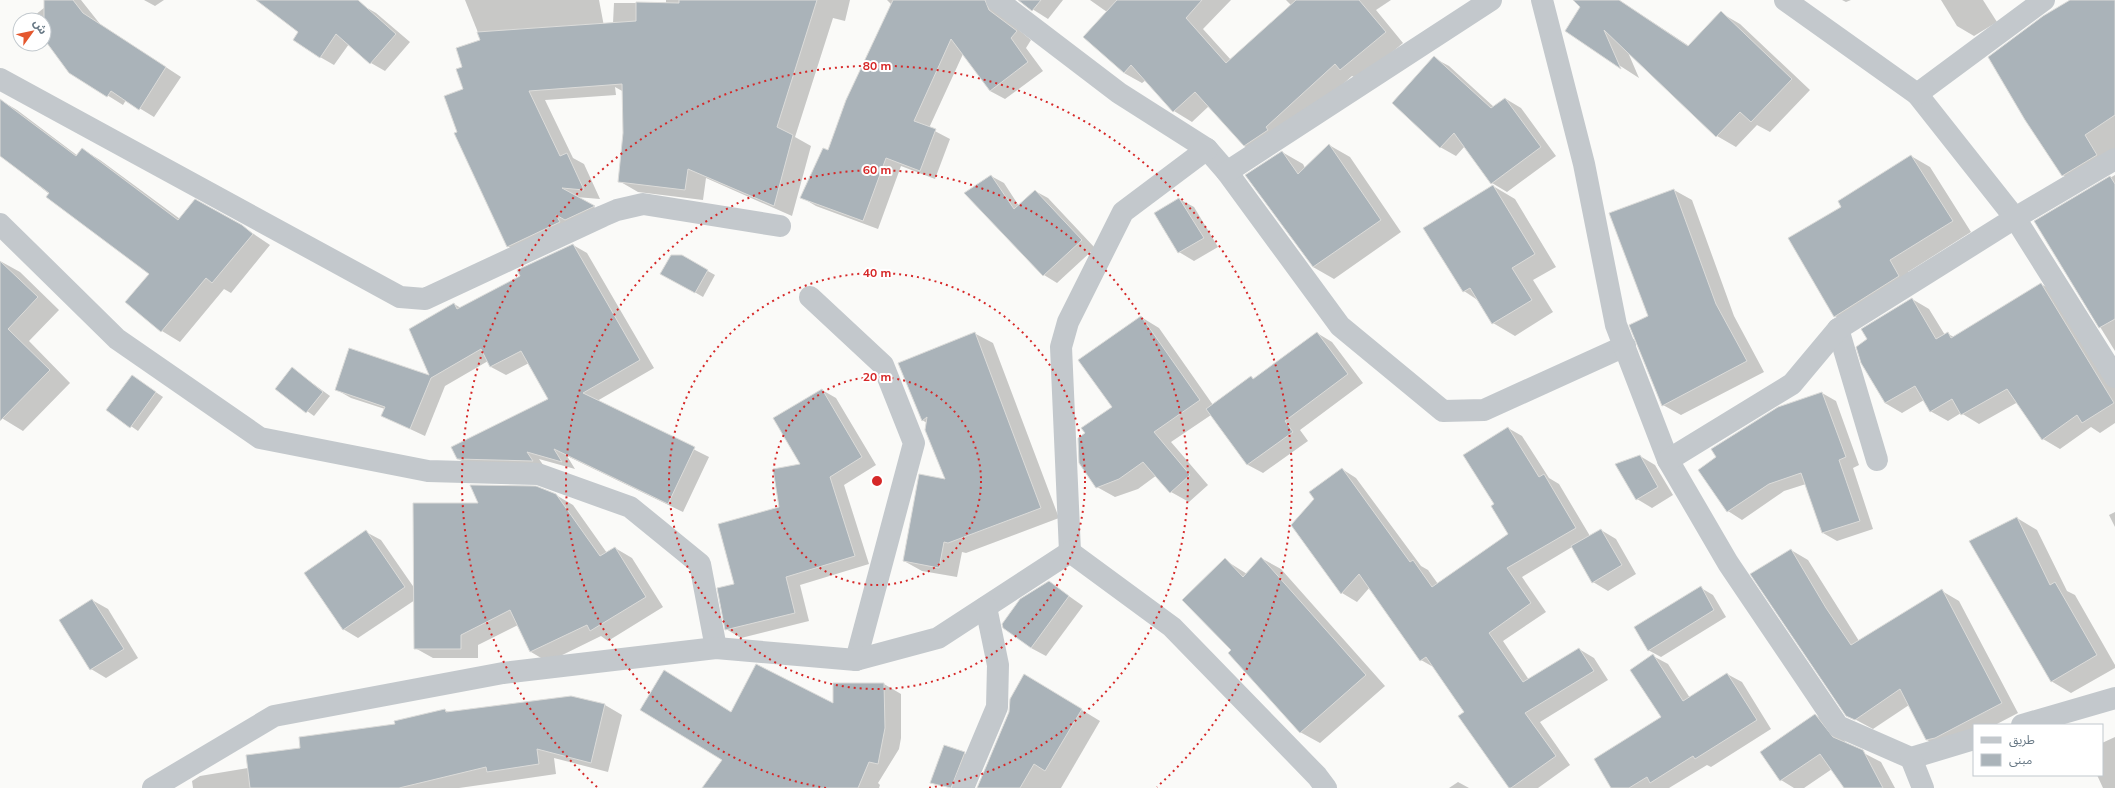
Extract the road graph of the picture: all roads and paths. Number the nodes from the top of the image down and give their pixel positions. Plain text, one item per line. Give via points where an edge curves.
1 (997, 0) edge
2 (1491, 0) edge
3 (1542, 0) edge
4 (1785, 0) edge
5 (2044, 0) edge
6 (0, 79) edge
7 (1917, 94) junction
8 (1206, 149) junction
9 (2115, 159) edge
10 (1226, 172) junction
11 (2015, 218) junction
12 (0, 224) edge
13 (780, 226) dead end
14 (810, 297) dead end
15 (1838, 329) junction
16 (1625, 346) junction
17 (2115, 377) edge
18 (1668, 460) junction
19 (1877, 460) dead end
20 (1070, 552) junction
21 (986, 607) junction
22 (716, 648) junction
23 (856, 660) junction
24 (2115, 698) edge
25 (2025, 724) edge
26 (1973, 739) edge
27 (1911, 758) junction
28 (153, 788) edge
29 (963, 788) edge
30 (1326, 788) edge
31 (1923, 788) edge

1 - 8 street via 1119,93
2 - 10 street
3 - 16 street via 1584,164 1616,325
4 - 7 street
5 - 7 street
6 - 13 street via 400,297 425,299 603,216 643,204
7 - 11 street
8 - 10 street
8 - 20 street via 1123,212 1068,322 1061,347
9 - 11 street
10 - 16 street via 1340,326 1443,411 1484,410
11 - 15 street
11 - 17 street
12 - 22 street via 117,339 260,438 428,471 538,474 630,507 700,564
14 - 23 street via 883,365 914,443
15 - 18 street via 1792,384
15 - 19 street
16 - 18 street
18 - 27 street via 1728,563 1838,726
20 - 21 street
20 - 30 street via 1172,627
21 - 23 street via 938,638
21 - 29 street via 998,666 997,707
22 - 23 street
22 - 28 street via 504,673 274,716
24 - 25 street
26 - 27 street
27 - 31 street

